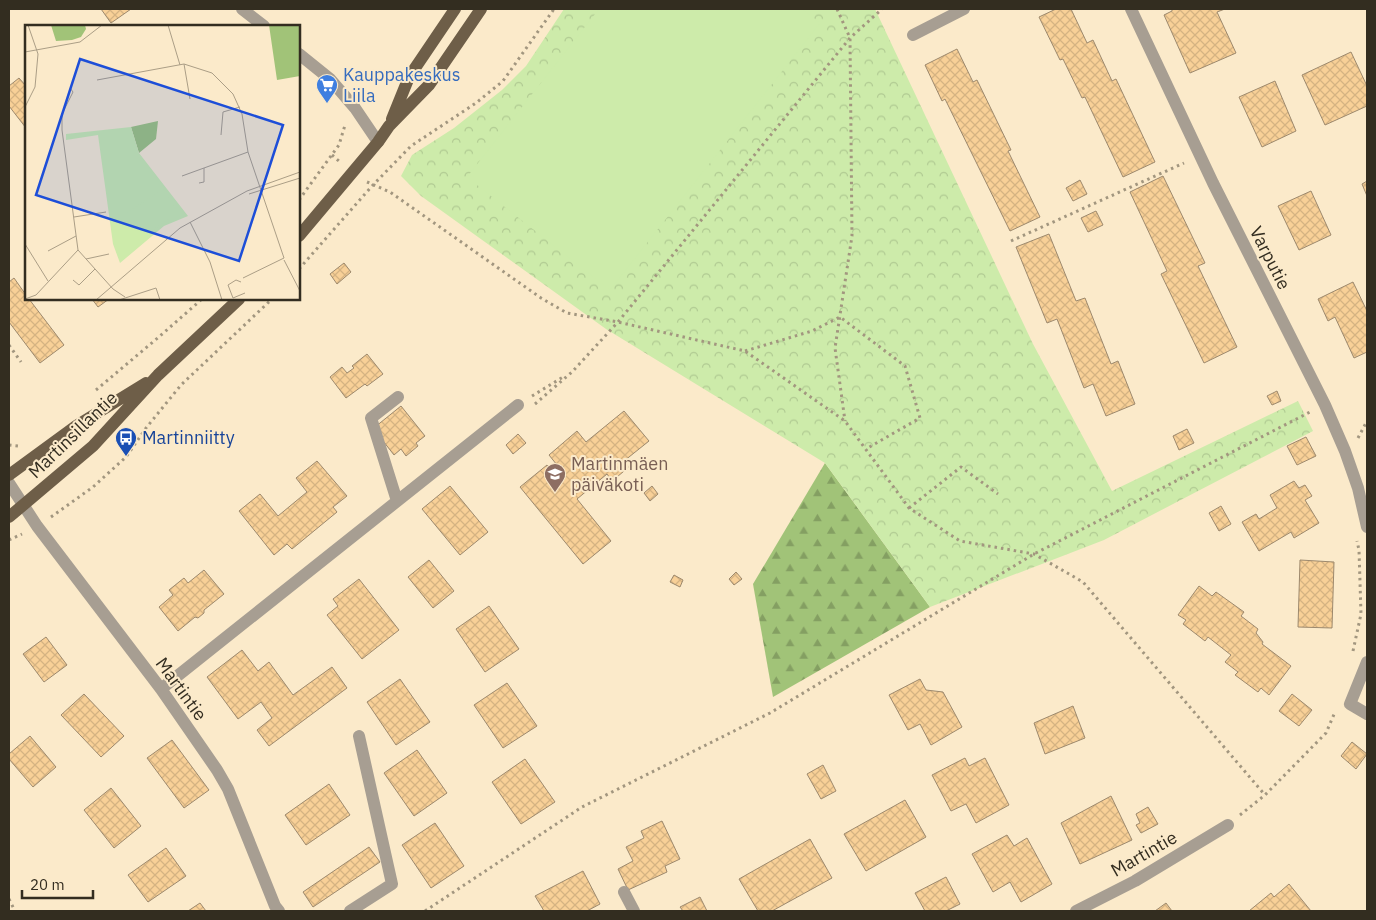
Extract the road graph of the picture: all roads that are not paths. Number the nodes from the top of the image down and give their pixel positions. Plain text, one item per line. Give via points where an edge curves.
1 (242, 9) edge
2 (454, 9) edge
3 (481, 9) edge
4 (964, 9) edge
5 (1131, 9) edge
6 (263, 25) edge
7 (913, 35) dead end
8 (300, 55) edge
9 (389, 126) junction
10 (378, 142) junction
11 (300, 235) edge
12 (238, 300) edge
13 (158, 375) junction
14 (398, 396) dead end
15 (518, 404) road end
16 (9, 475) edge
17 (9, 483) edge
18 (397, 501) junction
19 (24, 505) junction
20 (9, 517) edge
21 (1361, 530) edge
22 (1367, 662) edge
23 (161, 689) junction
24 (1367, 714) edge
25 (359, 736) dead end
26 (1228, 825) road end
27 (624, 892) dead end
28 (279, 911) edge
29 (350, 911) edge
30 (634, 911) edge
31 (1076, 911) edge

1 - 6 street
2 - 9 main road via 409,77
3 - 9 main road via 429,85
4 - 7 street
5 - 21 street, Varputie via 1213,183 1325,405 1358,488
8 - 10 street via 330,79
9 - 10 main road
10 - 11 main road
12 - 13 main road, Martinsillantie
13 - 16 main road, Martinsillantie via 76,426
13 - 19 main road, Martinsillantie via 93,446
14 - 18 street via 371,418
15 - 18 street
17 - 19 street, Martintie
18 - 23 street
19 - 20 main road, Martinsillantie
19 - 23 street, Martintie
22 - 24 street via 1350,704
23 - 28 street, Martintie via 228,789
25 - 29 street via 392,884
26 - 31 street, Martintie via 1135,881
27 - 30 street

